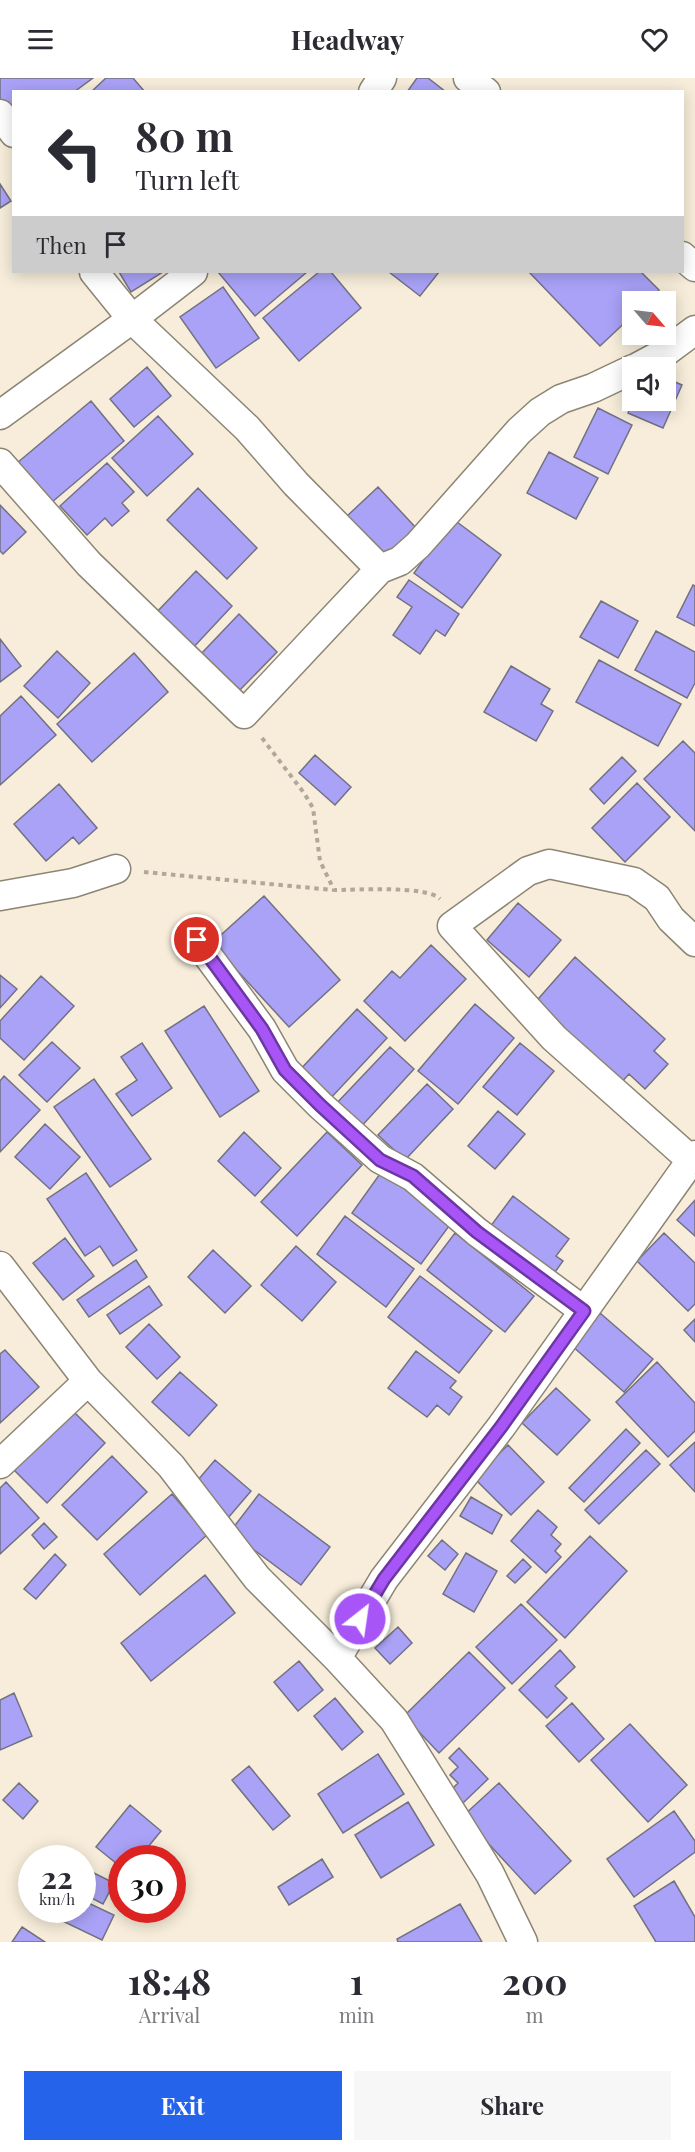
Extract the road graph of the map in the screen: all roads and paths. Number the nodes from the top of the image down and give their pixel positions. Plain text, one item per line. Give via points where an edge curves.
1 (468, 78) edge
2 (483, 90) edge
3 (0, 114) edge
4 (12, 130) edge
5 (95, 273) edge
6 (193, 273) edge
7 (132, 319) junction
8 (695, 330) edge
9 (656, 357) edge
10 (622, 374) edge
11 (0, 415) edge
12 (0, 463) edge
13 (380, 569) junction
14 (244, 714) junction
15 (116, 869) joint
16 (334, 890) junction
17 (0, 896) edge
18 (452, 926) junction
19 (197, 940) dead end
20 (695, 942) edge
21 (693, 1158) edge
22 (4, 1280) edge
23 (584, 1311) junction
24 (88, 1381) junction
25 (0, 1464) edge
26 (337, 1658) junction
27 (524, 1942) edge

1 - 2 street
3 - 4 street
5 - 7 street
6 - 7 street
7 - 11 street
7 - 13 street via 247,428
8 - 9 street
10 - 13 street via 561,399 540,412 418,545 400,561
12 - 14 street via 89,564
13 - 14 street
14 - 16 path via 313,808 320,861
15 - 16 path
15 - 17 street via 73,883
16 - 18 path via 434,893 444,903
18 - 20 street via 528,871 549,864 634,882 657,897 671,919
18 - 21 street via 554,1038
19 - 23 street via 262,1029 285,1070 320,1105 380,1160 413,1176 477,1232
21 - 23 street
22 - 24 street
23 - 26 street via 384,1579
24 - 25 street
24 - 26 street via 171,1466 257,1578
26 - 27 street via 394,1720 490,1874

